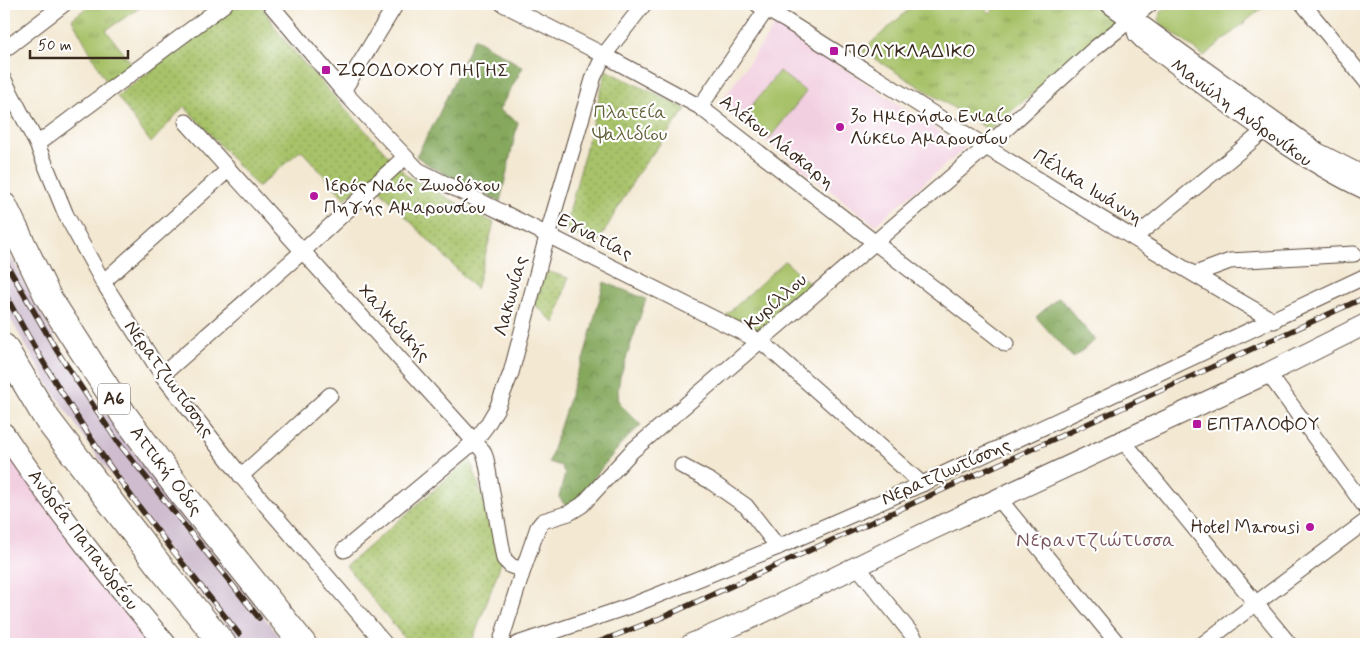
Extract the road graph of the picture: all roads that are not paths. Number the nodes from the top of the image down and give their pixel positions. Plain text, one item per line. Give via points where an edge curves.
1 (64, 4) edge
2 (225, 4) edge
3 (270, 4) edge
4 (396, 4) edge
5 (503, 4) edge
6 (644, 4) edge
7 (1111, 4) edge
8 (1150, 4) edge
9 (1307, 5) edge
10 (764, 6) edge
11 (1131, 19) junction
12 (4, 50) edge
13 (604, 55) junction
14 (4, 80) edge
15 (1366, 81) edge
16 (343, 91) junction
17 (700, 107) junction
18 (186, 122) dead end
19 (1264, 131) junction
20 (37, 144) junction
21 (986, 147) junction
22 (405, 157) junction
23 (228, 170) junction
24 (1366, 178) edge
25 (1366, 192) edge
26 (4, 206) edge
27 (547, 236) junction
28 (1134, 238) junction
29 (875, 242) junction
30 (302, 252) junction
31 (1354, 254) dead end
32 (1195, 274) junction
33 (1366, 276) edge
34 (103, 282) junction
35 (1274, 320) junction
36 (1366, 324) edge
37 (760, 342) junction
38 (1006, 344) dead end
39 (4, 347) edge
40 (1268, 374) junction
41 (162, 375) junction
42 (330, 395) dead end
43 (4, 433) edge
44 (474, 441) junction
45 (1124, 442) junction
46 (682, 466) dead end
47 (241, 476) junction
48 (922, 484) junction
49 (999, 499) junction
50 (1366, 508) edge
51 (1366, 521) edge
52 (778, 547) junction
53 (344, 550) dead end
54 (857, 566) junction
55 (523, 570) junction
56 (1255, 604) junction
57 (166, 644) edge
58 (223, 644) edge
59 (303, 644) edge
60 (385, 644) edge
61 (500, 644) edge
62 (516, 644) edge
63 (691, 644) edge
64 (917, 644) edge
65 (1118, 644) edge
66 (1203, 644) edge
67 (1289, 644) edge

1 - 12 street
2 - 20 street
3 - 16 street, Εγνατίας
4 - 16 street
5 - 13 street, Αλέκου Λάσκαρη
6 - 13 street, Λακωνίας
7 - 11 street, Μανώλη Ανδρονίκου
8 - 11 street, Κυρίλλου
9 - 15 street
10 - 17 street
10 - 21 street, Πέλικα Ιωάννη
11 - 19 street, Μανώλη Ανδρονίκου via 1134,31 1143,42
11 - 21 street, Κυρίλλου
11 - 24 street, Μανώλη Ανδρονίκου via 1317,153
13 - 17 street, Αλέκου Λάσκαρη
13 - 27 street, Λακωνίας via 594,76
14 - 20 street, Νερατζιωτίσσης
16 - 22 street, Εγνατίας
17 - 29 street, Αλέκου Λάσκαρη
18 - 23 street, Χαλκιδικής
19 - 25 street, Μανώλη Ανδρονίκου via 1326,173
19 - 28 street
20 - 34 street, Νερατζιωτίσσης via 66,215
21 - 28 street, Πέλικα Ιωάννη
21 - 29 street, Κυρίλλου
22 - 27 street, Εγνατίας via 418,170
22 - 30 street
23 - 30 street, Χαλκιδικής
23 - 34 street
26 - 59 highway, Αττική Οδός / Α6 via 48,297 124,415
27 - 37 street, Εγνατίας
27 - 44 street, Λακωνίας via 506,388 487,425
28 - 32 street, Πέλικα Ιωάννη
29 - 37 street, Κυρίλλου
29 - 38 street, Αλέκου Λάσκαρη
30 - 41 street
30 - 44 street, Χαλκιδικής
31 - 32 street via 1230,261
32 - 35 street, Πέλικα Ιωάννη
33 - 35 street, Νερατζιωτίσσης
34 - 41 street, Νερατζιωτίσσης
35 - 48 street, Νερατζιωτίσσης
36 - 40 street
37 - 48 street, Εγνατίας
37 - 55 street, Κυρίλλου via 632,451 582,505 543,521
39 - 58 highway via 46,419
40 - 45 street
40 - 50 street
41 - 47 street, Νερατζιωτίσσης
42 - 47 street
43 - 57 street, Ανδρέα Παπανδρέου via 48,496
44 - 53 street, Λακωνίας
44 - 55 street, Χαλκιδικής via 486,459 504,559 511,566
45 - 49 street
45 - 56 street
46 - 52 street via 746,506
47 - 60 street, Νερατζιωτίσσης
48 - 52 street, Νερατζιωτίσσης
49 - 54 street
49 - 65 street
51 - 56 street
52 - 62 street, Νερατζιωτίσσης via 633,604
54 - 63 street
54 - 64 street
55 - 61 street, Κυρίλλου
56 - 66 street
56 - 67 street

